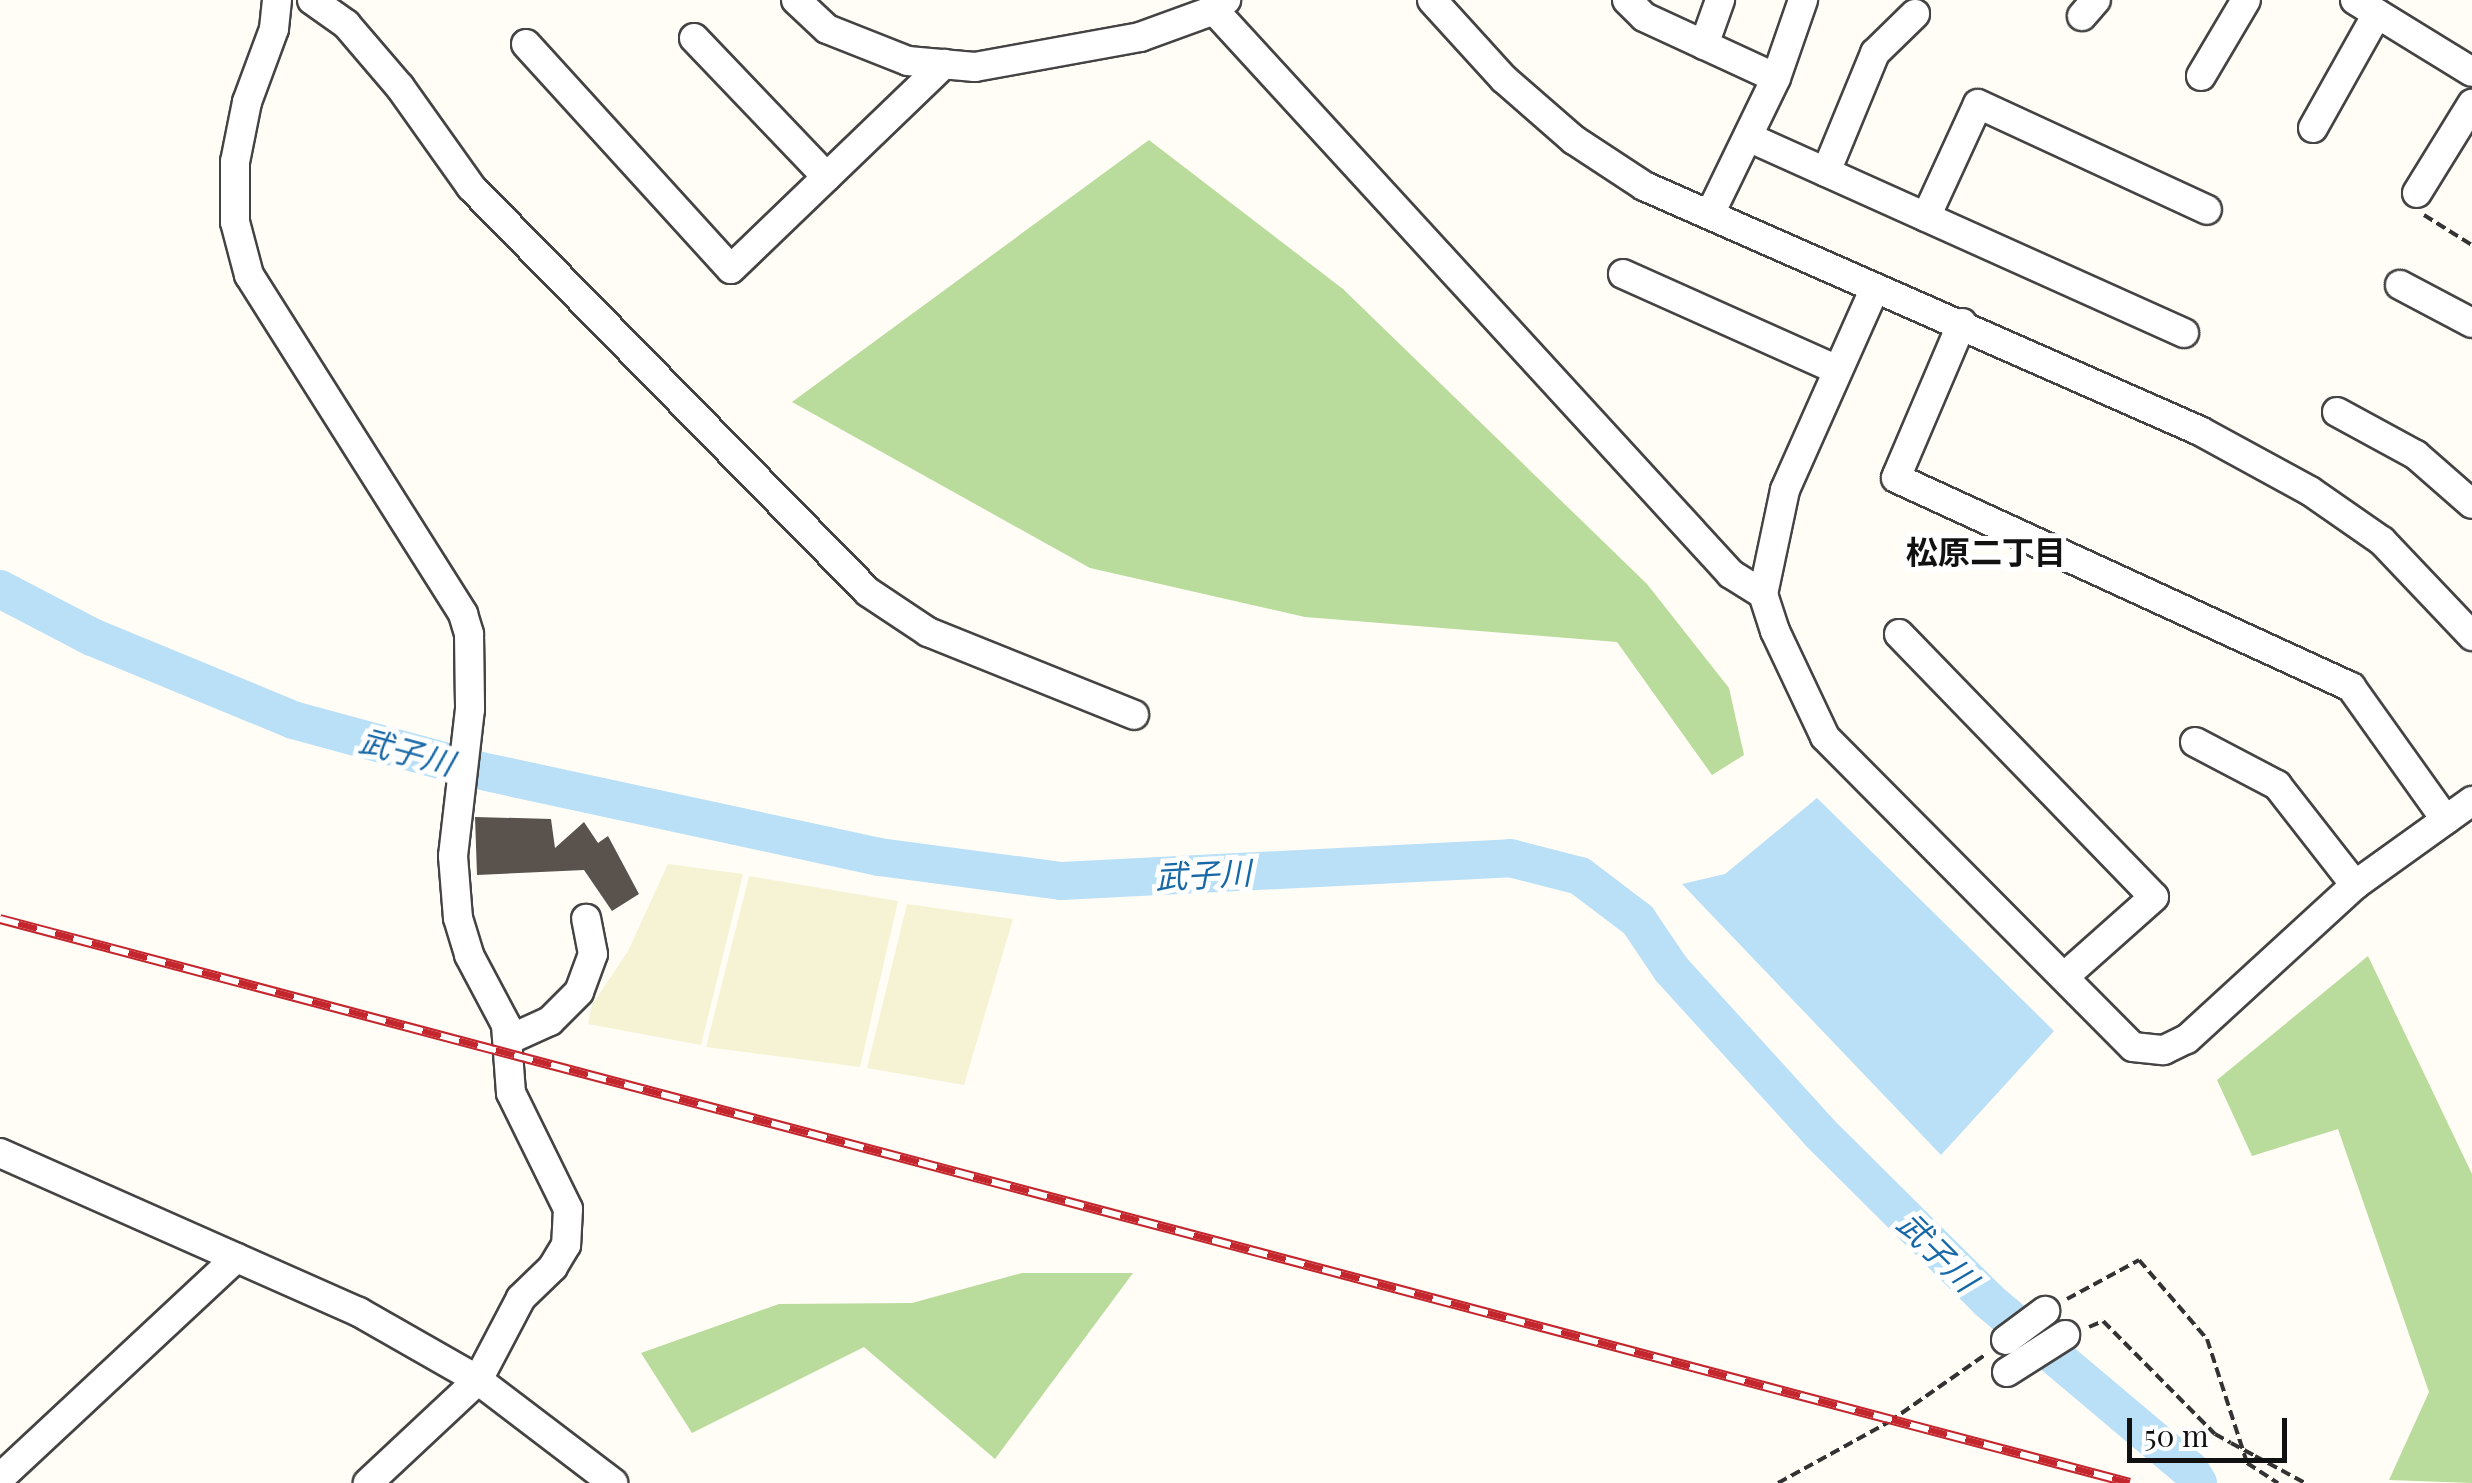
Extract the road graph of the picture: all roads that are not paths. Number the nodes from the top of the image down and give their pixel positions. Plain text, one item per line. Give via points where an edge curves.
1 (277, 0) edge
2 (312, 0) edge
3 (796, 0) edge
4 (1432, 0) edge
5 (1628, 0) edge
6 (1720, 0) edge
7 (1803, 0) edge
8 (2246, 0) edge
9 (1220, 5) edge
10 (2366, 7) edge
11 (1915, 14) dead end
12 (694, 38) dead end
13 (526, 44) dead end
14 (1704, 45) junction
15 (944, 64) junction
16 (2472, 72) edge
17 (2201, 76) dead end
18 (1776, 78) junction
19 (2472, 104) edge
20 (2314, 128) dead end
21 (1748, 137) junction
22 (1826, 172) junction
23 (826, 177) junction
24 (2418, 193) road end
25 (2207, 210) dead end
26 (1710, 214) junction
27 (1926, 216) junction
28 (1623, 274) dead end
29 (2400, 285) dead end
30 (1874, 290) junction
31 (1962, 323) junction
32 (2472, 323) edge
33 (2184, 332) dead end
34 (1838, 370) junction
35 (2337, 412) dead end
36 (2472, 504) edge
37 (1763, 594) junction
38 (1899, 634) dead end
39 (2472, 636) edge
40 (1134, 716) dead end
41 (2195, 742) dead end
42 (2472, 801) edge
43 (2446, 820) junction
44 (2355, 885) junction
45 (586, 919) dead end
46 (2064, 977) junction
47 (508, 1040) junction
48 (0, 1153) edge
49 (236, 1258) junction
50 (2045, 1311) road end
51 (2066, 1335) road end
52 (2006, 1340) road end
53 (2008, 1372) dead end
54 (478, 1380) junction
55 (0, 1478) edge
56 (368, 1483) edge
57 (613, 1483) edge

1 - 47 street via 235,162 235,222 249,274 464,614 470,709 452,886 470,956
2 - 40 street via 346,24 400,87 471,186 868,592 928,632
3 - 15 street via 827,28 908,61
4 - 26 street via 1504,79 1574,140 1644,186
5 - 14 street via 1644,18
6 - 14 street
7 - 18 street
8 - 17 street
9 - 15 street via 1140,38 975,66
9 - 37 street via 1731,574
10 - 16 street
10 - 20 street
11 - 22 street via 1875,54
12 - 23 street
13 - 23 street via 730,268
14 - 18 street
15 - 23 street
18 - 21 street
19 - 24 street
21 - 22 street
21 - 26 street
22 - 27 street
25 - 27 street via 1978,104
26 - 30 street
27 - 33 street
28 - 34 street
29 - 32 street
30 - 31 street
30 - 34 street
31 - 39 street via 2200,431 2310,491 2382,541
31 - 43 street via 1896,478 2351,687
34 - 37 street via 1785,490
35 - 36 street via 2416,456
37 - 46 street via 1790,670 1825,737
38 - 46 street via 2154,897
41 - 44 street via 2277,785
42 - 43 street
43 - 44 street
44 - 46 street via 2187,1040 2164,1050 2133,1046
45 - 47 street via 593,954 580,992 550,1021
47 - 54 street via 512,1093 568,1209 566,1245 521,1298
48 - 49 street
49 - 54 street via 358,1312
49 - 55 street
50 - 52 street
51 - 53 street
54 - 56 street
54 - 57 street

